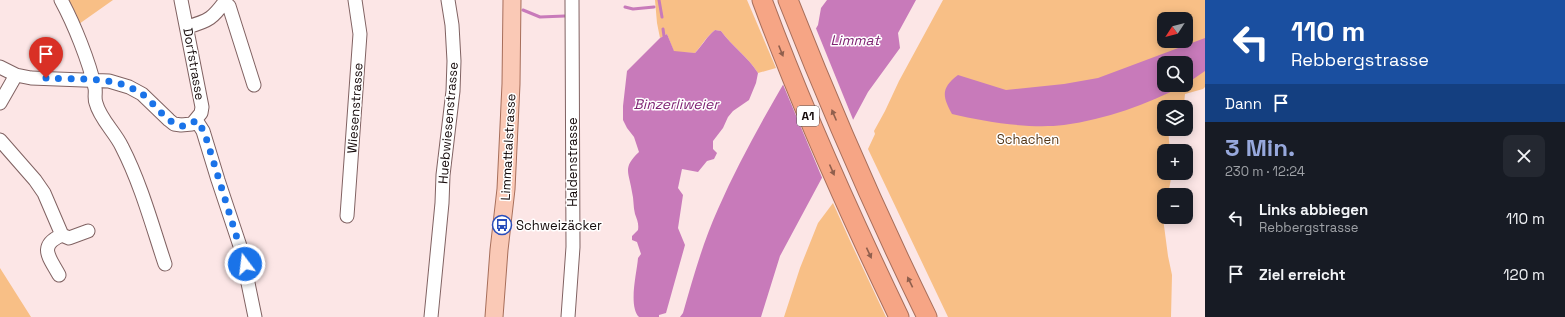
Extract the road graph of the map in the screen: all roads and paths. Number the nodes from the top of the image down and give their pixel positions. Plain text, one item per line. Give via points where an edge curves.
1 (61, 0) edge
2 (181, 0) edge
3 (355, 0) edge
4 (448, 0) edge
5 (512, 0) edge
6 (788, 0) edge
7 (225, 1) edge
8 (572, 3) edge
9 (764, 7) edge
10 (187, 27) junction
11 (0, 67) edge
12 (16, 75) junction
13 (92, 80) junction
14 (254, 85) dead end
15 (0, 102) edge
16 (196, 120) junction
17 (0, 140) edge
18 (347, 216) dead end
19 (88, 231) dead end
20 (62, 235) junction
21 (165, 264) dead end
22 (59, 275) dead end
23 (255, 317) edge
24 (432, 317) edge
25 (494, 317) edge
26 (568, 317) edge
27 (899, 317) edge
28 (927, 317) edge

1 - 13 street
2 - 10 street, Dorfstrasse
3 - 18 street, Wiesenstrasse via 360,34
4 - 24 street, Huebwiesenstrasse via 454,61 453,91 443,175
5 - 25 main road, Limmattalstrasse via 506,189
28 -> 6 highway, A1 via 823,89
7 - 10 street via 205,22
7 - 14 street via 229,6
8 - 26 street, Haldenstrasse via 572,247
9 -> 27 highway, A1 via 820,144
10 - 16 street, Dorfstrasse via 202,107
11 - 12 street
12 - 13 street via 31,78
12 - 15 street
13 - 16 street via 109,81 129,87 142,94 174,124 192,124
13 - 21 street via 95,102 122,146 132,168
16 - 23 street, Dorfstrasse via 204,131 245,264
17 - 20 street via 44,193
19 - 20 street via 69,238
20 - 22 street via 47,247 46,253

